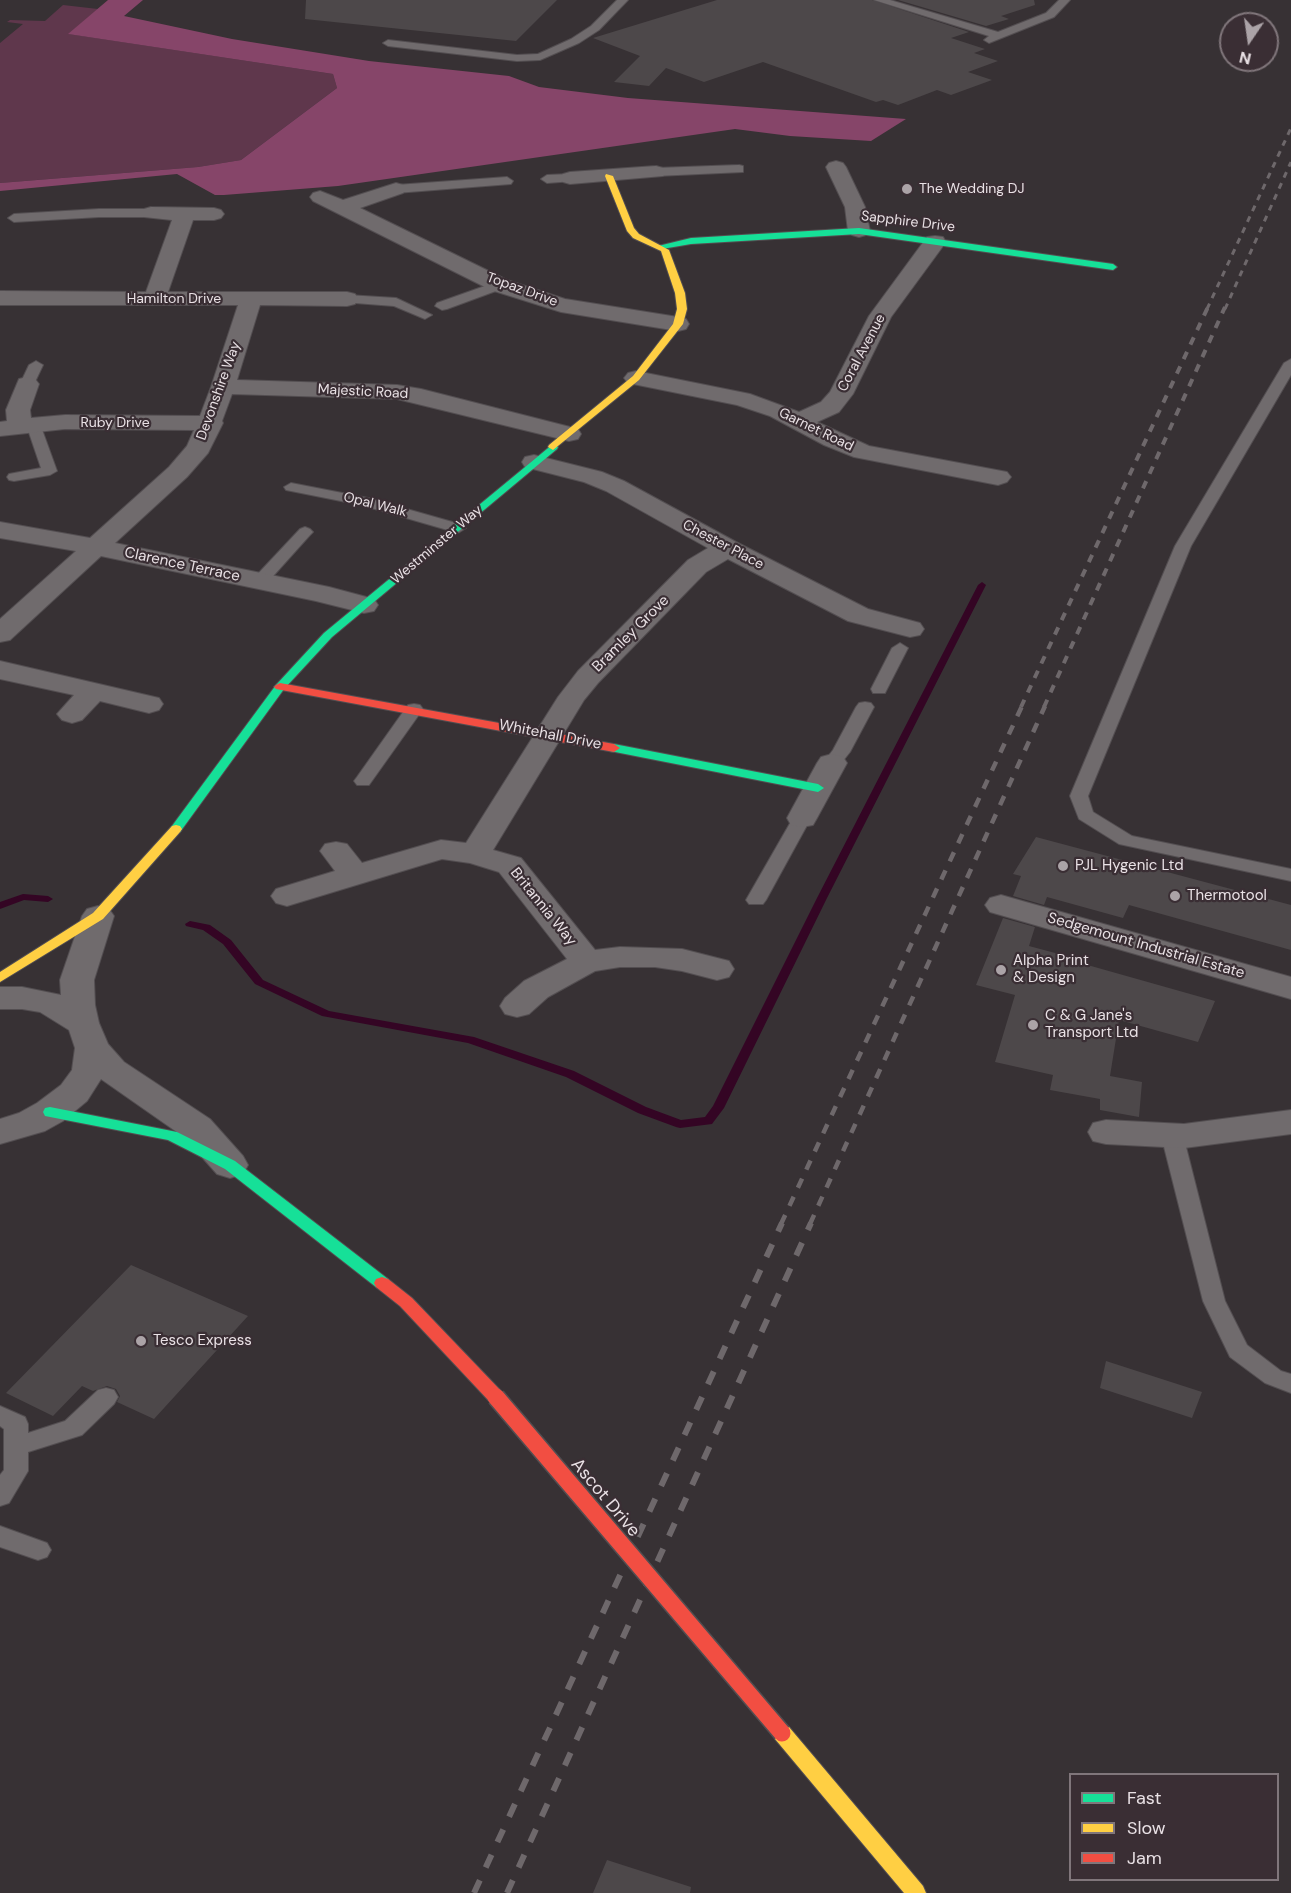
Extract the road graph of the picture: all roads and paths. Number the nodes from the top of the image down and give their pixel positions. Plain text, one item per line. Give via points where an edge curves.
1 (622, 0) edge
2 (879, 0) edge
3 (1065, 0) edge
4 (999, 36) junction
5 (987, 41) dead end
6 (388, 43) dead end
7 (836, 167) dead end
8 (739, 169) dead end
9 (656, 172) joint
10 (609, 176) junction
11 (570, 178) joint
12 (548, 179) dead end
13 (507, 181) dead end
14 (396, 189) joint
15 (320, 197) dead end
16 (344, 207) junction
17 (151, 213) joint
18 (185, 214) junction
19 (214, 214) dead end
20 (14, 218) dead end
21 (859, 231) junction
22 (935, 242) junction
23 (662, 246) junction
24 (1113, 267) dead end
25 (499, 285) junction
26 (0, 298) edge
27 (153, 299) junction
28 (347, 299) joint
29 (251, 300) junction
30 (442, 306) dead end
31 (425, 315) dead end
32 (678, 324) junction
33 (1291, 363) edge
34 (32, 374) dead end
35 (636, 378) junction
36 (224, 387) junction
37 (799, 421) junction
38 (211, 423) junction
39 (18, 426) edge
40 (569, 434) junction
41 (534, 462) junction
42 (14, 477) dead end
43 (998, 477) dead end
44 (291, 487) dead end
45 (459, 528) junction
46 (0, 530) edge
47 (304, 532) dead end
48 (93, 547) junction
49 (728, 548) junction
50 (260, 581) junction
51 (364, 605) junction
52 (910, 629) joint
53 (0, 634) edge
54 (0, 670) edge
55 (280, 687) junction
56 (879, 689) dead end
57 (93, 692) junction
58 (149, 704) dead end
59 (865, 707) dead end
60 (414, 709) junction
61 (72, 714) dead end
62 (549, 735) junction
63 (825, 776) junction
64 (363, 782) dead end
65 (802, 818) joint
66 (336, 851) dead end
67 (475, 855) junction
68 (356, 875) junction
69 (1291, 875) edge
70 (287, 896) dead end
71 (756, 900) dead end
72 (1000, 905) dead end
73 (98, 916) junction
74 (587, 962) junction
75 (717, 969) dead end
76 (0, 978) edge
77 (1291, 988) edge
78 (0, 998) edge
79 (517, 1006) dead end
80 (87, 1036) junction
81 (50, 1113) junction
82 (1291, 1122) edge
83 (1106, 1132) dead end
84 (4, 1133) edge
85 (1172, 1135) junction
86 (230, 1165) junction
87 (1291, 1384) edge
88 (106, 1397) dead end
89 (0, 1415) edge
90 (16, 1446) junction
91 (0, 1496) edge
92 (0, 1536) edge
93 (38, 1550) dead end
94 (916, 1893) edge

1 - 6 lane via 575,41 540,57 517,58
2 - 4 lane
3 - 4 lane via 1050,15
4 - 5 lane
7 - 21 street via 855,207
8 - 9 lane
9 - 10 street
10 - 11 street
10 - 23 street via 630,230
11 - 12 lane
13 - 14 lane
14 - 16 street
15 - 16 street, Topaz Drive
16 - 25 street, Topaz Drive
17 - 18 street
17 - 20 lane
18 - 19 street
18 - 27 street
21 - 22 street, Sapphire Drive
21 - 23 street, Sapphire Drive
22 - 24 street, Sapphire Drive
22 - 37 street, Coral Avenue via 880,316 841,394 830,407
23 - 32 street via 680,293 682,309
25 - 30 lane
25 - 32 street, Topaz Drive via 561,305
26 - 27 street, Hamilton Drive
27 - 29 street, Hamilton Drive
28 - 29 street, Hamilton Drive
28 - 31 lane via 396,302
29 - 36 street, Devonshire Way
32 - 35 street, Westminster Way
33 - 69 lane via 1183,546 1079,796 1085,815 1126,840
34 - 39 street via 18,410
35 - 37 street, Garnet Road via 742,399
35 - 40 street, Westminster Way
36 - 38 street, Devonshire Way
36 - 40 street, Majestic Road via 397,392
37 - 43 street, Garnet Road via 863,452
38 - 39 street, Ruby Drive
38 - 48 street, Devonshire Way via 199,448 178,472
39 - 42 lane via 50,471
40 - 41 street, Westminster Way
41 - 45 street, Westminster Way
41 - 49 street, Chester Place via 615,486
44 - 45 lane, Opal Walk via 363,501
45 - 51 street, Westminster Way
46 - 48 street, Clarence Terrace
47 - 50 lane
48 - 50 street, Clarence Terrace
48 - 53 street, Devonshire Way
49 - 52 street, Chester Place via 858,615
49 - 62 street, Bramley Grove via 697,567 588,677
50 - 51 street, Clarence Terrace
51 - 55 street, Westminster Way via 328,635
52 - 56 lane
54 - 57 street
55 - 60 street, Whitehall Drive
55 - 73 street, Westminster Way via 186,818
57 - 58 street
57 - 61 street
59 - 63 lane
60 - 62 street, Whitehall Drive
60 - 64 lane
62 - 63 street, Whitehall Drive
62 - 67 street, Bramley Grove
63 - 65 street
65 - 71 lane
66 - 68 street
67 - 68 street, Britannia Way via 441,849
67 - 74 street, Britannia Way via 510,865
68 - 70 street, Britannia Way
72 - 77 street, Sedgemount Industrial Estate
73 - 76 street, Westminster Way
73 - 80 street, Westminster Way via 77,980 78,1005
74 - 75 street via 655,957
74 - 79 street via 536,989
78 - 80 street via 49,1004
80 - 81 street via 89,1071 74,1093
80 - 86 street via 112,1070 197,1128
81 - 84 street
81 - 86 street, Ascot Drive via 172,1136
82 - 85 street
83 - 85 street
85 - 87 lane via 1214,1301 1238,1351 1273,1377
86 - 94 street, Ascot Drive, bridge via 406,1302 496,1397
88 - 90 lane via 73,1428
89 - 90 lane via 16,1424
90 - 91 lane via 16,1471
92 - 93 lane

